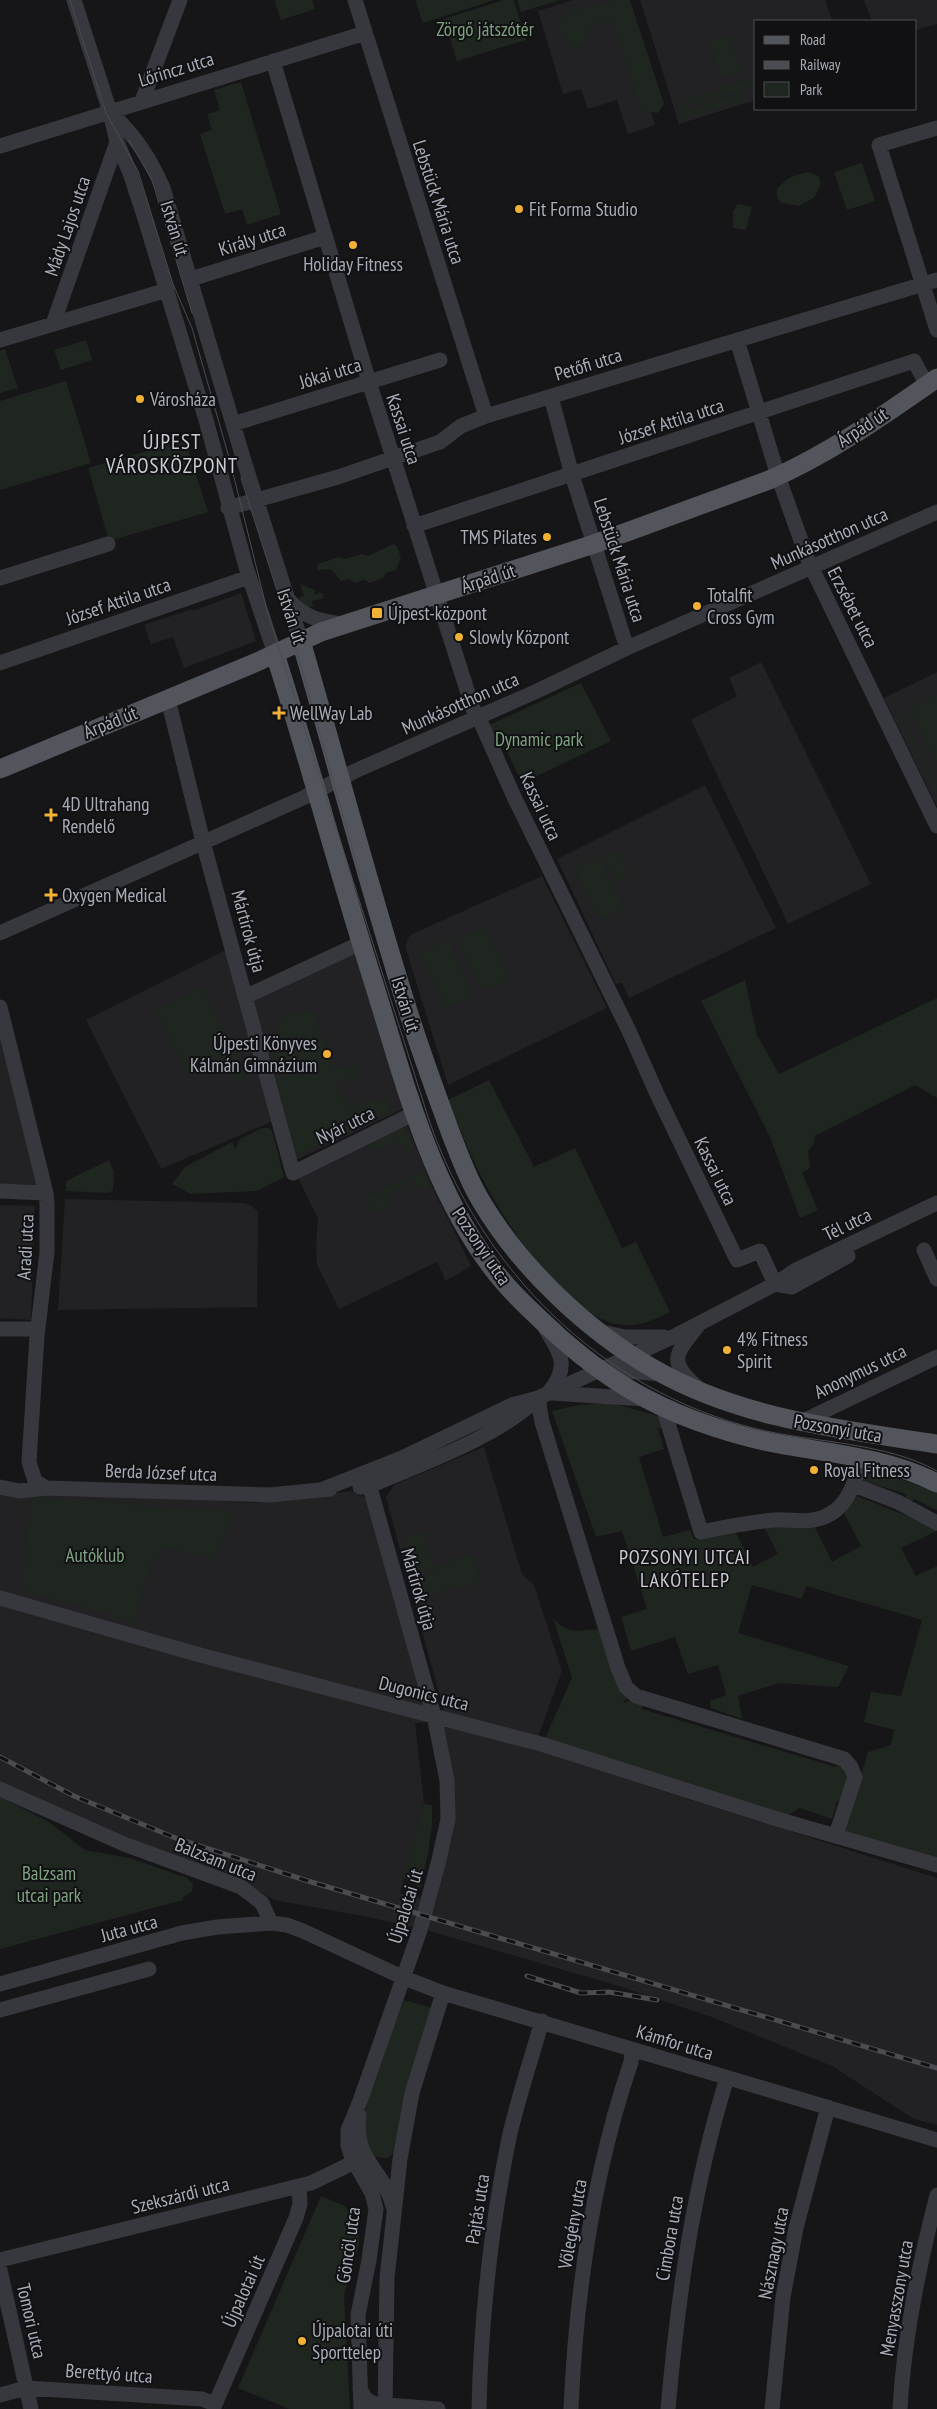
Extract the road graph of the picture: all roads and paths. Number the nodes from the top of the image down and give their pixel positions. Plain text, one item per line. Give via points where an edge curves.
1 (74, 0) edge
2 (180, 0) edge
3 (355, 0) edge
4 (365, 33) junction
5 (273, 61) junction
6 (142, 101) junction
7 (110, 112) junction
8 (937, 128) edge
9 (117, 142) junction
10 (0, 146) edge
11 (325, 237) junction
12 (191, 279) junction
13 (930, 282) edge
14 (167, 290) junction
15 (53, 324) junction
16 (937, 330) edge
17 (0, 340) edge
18 (737, 340) junction
19 (440, 360) dead end
20 (932, 381) edge
21 (369, 382) junction
22 (551, 396) junction
23 (758, 413) junction
24 (486, 416) junction
25 (233, 424) junction
26 (393, 459) junction
27 (572, 475) junction
28 (778, 476) junction
29 (258, 501) junction
30 (228, 508) junction
31 (937, 512) edge
32 (414, 526) junction
33 (108, 544) dead end
34 (594, 544) junction
35 (811, 567) junction
36 (249, 577) junction
37 (0, 578) edge
38 (437, 594) junction
39 (286, 597) junction
40 (344, 625) junction
41 (301, 641) junction
42 (627, 648) junction
43 (275, 654) junction
44 (0, 663) edge
45 (168, 699) junction
46 (478, 716) junction
47 (0, 769) edge
48 (340, 779) junction
49 (316, 791) junction
50 (937, 826) edge
51 (203, 842) junction
52 (0, 933) edge
53 (361, 943) junction
54 (246, 997) junction
55 (0, 1007) edge
56 (408, 1093) joint
57 (415, 1113) junction
58 (451, 1132) joint
59 (293, 1173) joint
60 (0, 1191) edge
61 (46, 1193) junction
62 (937, 1203) edge
63 (937, 1214) edge
64 (924, 1250) dead end
65 (937, 1279) edge
66 (775, 1284) junction
67 (540, 1320) junction
68 (700, 1323) junction
69 (0, 1328) edge
70 (38, 1329) junction
71 (601, 1332) junction
72 (675, 1336) junction
73 (632, 1354) junction
74 (937, 1357) edge
75 (600, 1369) junction
76 (664, 1374) junction
77 (702, 1392) junction
78 (543, 1396) junction
79 (655, 1403) junction
80 (800, 1422) junction
81 (937, 1444) edge
82 (861, 1458) junction
83 (368, 1480) junction
84 (937, 1484) edge
85 (854, 1485) junction
86 (0, 1487) edge
87 (46, 1488) junction
88 (937, 1523) edge
89 (0, 1598) edge
90 (434, 1716) junction
91 (0, 1789) edge
92 (836, 1835) junction
93 (937, 1865) edge
94 (270, 1923) junction
95 (149, 1969) dead end
96 (402, 1977) junction
97 (0, 1984) edge
98 (443, 1993) junction
99 (0, 2010) edge
100 (542, 2021) junction
101 (632, 2050) junction
102 (726, 2078) junction
103 (360, 2101) joint
104 (828, 2107) junction
105 (937, 2140) edge
106 (359, 2160) junction
107 (299, 2186) junction
108 (937, 2195) edge
109 (394, 2217) junction
110 (0, 2260) edge
111 (0, 2270) edge
112 (26, 2388) junction
113 (360, 2389) junction
114 (0, 2395) edge
115 (214, 2407) edge
116 (381, 2408) edge
117 (31, 2409) edge
118 (361, 2409) edge
119 (438, 2409) edge
120 (480, 2409) edge
121 (571, 2409) edge
122 (668, 2409) edge
123 (772, 2409) edge
124 (900, 2409) edge

1 - 7 street, István út
2 - 6 street
3 - 4 street, Lebstück Mária utca
4 - 5 street, Lőrincz utca
4 - 24 street, Lebstück Mária utca
5 - 6 street, Lőrincz utca
5 - 11 street, Kassai utca
6 - 7 street, Lőrincz utca
7 - 9 street, István út
7 - 10 street, Lőrincz utca
7 - 12 street, István út via 128,128 154,167
8 - 13 street via 878,145
9 - 14 street, István út
9 - 15 street, Mády Lajos utca
11 - 12 street, Király utca
11 - 21 street, Kassai utca
12 - 25 street, István út
13 - 16 street
13 - 18 street, Petőfi utca
14 - 15 street
14 - 30 street, István út via 206,420
15 - 17 street
18 - 22 street, Petőfi utca
18 - 23 street, Erzsébet utca
19 - 21 street, Jókai utca
20 - 23 street, József Attila utca via 914,361
20 - 28 main road, Árpád út via 835,445
21 - 25 street, Jókai utca
21 - 26 street, Kassai utca
22 - 24 street, Petőfi utca
22 - 27 street, Lebstück Mária utca
23 - 27 street, József Attila utca
23 - 28 street, Erzsébet utca
24 - 26 street, Petőfi utca via 460,426 440,442
25 - 29 street, István út
26 - 29 street, Petőfi utca
26 - 32 street, Kassai utca
27 - 32 street, József Attila utca
27 - 34 street, Lebstück Mária utca
28 - 34 main road, Árpád út
28 - 35 street, Erzsébet utca
29 - 30 street, Petőfi utca
29 - 39 street, István út
30 - 36 street, István út
31 - 35 street, Munkásotthon utca
32 - 38 street, Kassai utca
33 - 37 street
34 - 38 main road, Árpád út
34 - 42 street, Lebstück Mária utca
35 - 42 street, Munkásotthon utca
35 - 50 street, Erzsébet utca
36 - 43 street, István út
36 - 44 street, József Attila utca
38 - 40 main road, Árpád út
38 - 46 street, Kassai utca via 473,709
39 - 40 street via 311,618
39 - 41 street, István út
40 - 41 main road, Árpád út
41 - 43 main road, Árpád út
41 - 48 main road, István út
42 - 46 street, Munkásotthon utca
43 - 45 main road, Árpád út
43 - 49 main road, István út
45 - 47 main road, Árpád út
45 - 51 street, Mártírok útja
46 - 48 street, Munkásotthon utca
46 - 66 street, Kassai utca via 737,1260 760,1251
48 - 49 street, Munkásotthon utca
48 - 58 main road, István út via 382,930 427,1072
49 - 51 street, Munkásotthon utca
49 - 53 main road, István út
51 - 52 street, Munkásotthon utca
51 - 54 street, Mártírok útja
53 - 54 street
53 - 56 main road, István út
54 - 59 street, Mártírok útja
55 - 61 street, Aradi utca
56 - 57 main road, Pozsonyi utca
57 - 59 street, Nyár utca
57 - 67 main road, Pozsonyi utca via 442,1181 475,1242 506,1284
58 - 71 main road, Pozsonyi utca via 480,1200 510,1244 549,1289
60 - 61 street
61 - 70 street, Aradi utca via 48,1236
62 - 66 street, Tél utca via 796,1270
63 - 66 street, Tél utca via 792,1287
64 - 65 street
66 - 68 street, Tél utca
67 - 75 main road, Pozsonyi utca
67 - 78 street via 557,1350 562,1367 559,1379
68 - 72 street, Tél utca
68 - 77 street via 676,1358 684,1375
69 - 70 street
70 - 87 street, Aradi utca via 29,1462 35,1481
71 - 72 street via 640,1338
71 - 73 main road, Pozsonyi utca
72 - 73 street, Tél utca
73 - 75 street
73 - 76 main road, Pozsonyi utca
74 - 80 street, Anonymus utca
75 - 76 street
75 - 78 street, Berda József utca
75 - 79 main road, Pozsonyi utca
76 - 77 main road, Pozsonyi utca
77 - 80 main road, Pozsonyi utca via 761,1414
78 - 79 street
78 - 83 street, Berda József utca via 516,1418
78 - 92 street via 542,1422 626,1687 636,1696 844,1759 855,1777
79 - 82 main road, Pozsonyi utca via 745,1436
79 - 85 street, Pozsonyi utca via 702,1532 776,1520 813,1520 834,1513 848,1499
80 - 81 main road, Pozsonyi utca
82 - 84 main road, Pozsonyi utca via 902,1468
82 - 85 street, Pozsonyi utca
83 - 87 street, Berda József utca via 321,1490 270,1495
83 - 90 street, Mártírok útja
85 - 88 street via 898,1502
86 - 87 street, Berda József utca via 20,1491
89 - 90 street, Dugonics utca via 200,1655
90 - 92 street, Dugonics utca via 540,1744
90 - 96 street, Újpalotai út via 447,1780 448,1819 423,1919
91 - 94 street, Balzsam utca via 124,1844 241,1887 262,1902
92 - 93 street, Dugonics utca
94 - 96 street via 303,1931
94 - 97 street, Juta utca via 182,1933
95 - 99 street
96 - 98 street, Kámfor utca
96 - 103 street, Újpalotai út
98 - 100 street, Kámfor utca
98 - 109 street, Göncöl utca via 409,2109
100 - 101 street, Kámfor utca
100 - 120 street, Pajtás utca via 510,2136 494,2219 482,2327
101 - 102 street, Kámfor utca
101 - 121 street, Vőlegény utca via 632,2062 603,2164 586,2255 574,2339
102 - 104 street, Kámfor utca
102 - 122 street, Cimbora utca via 683,2263
103 - 106 street, Göncöl utca via 348,2130 348,2145
104 - 105 street, Kámfor utca
104 - 123 street, Násznagy utca via 796,2228 776,2352
106 - 107 street, Szekszárdi utca via 321,2180
106 - 109 street, Göncöl utca via 386,2188
106 - 113 street, Göncöl utca via 376,2210 358,2315
107 - 110 street, Szekszárdi utca
107 - 115 street, Újpalotai út via 300,2204 296,2218
108 - 124 street, Menyasszony utca via 910,2320
109 - 116 street, Göncöl utca via 387,2278
111 - 112 street, Tomori utca
112 - 114 street, Berettyó utca
112 - 115 street, Berettyó utca via 202,2399
112 - 117 street, Tomori utca
113 - 116 street via 366,2399
113 - 118 street, Göncöl utca
116 - 119 street

